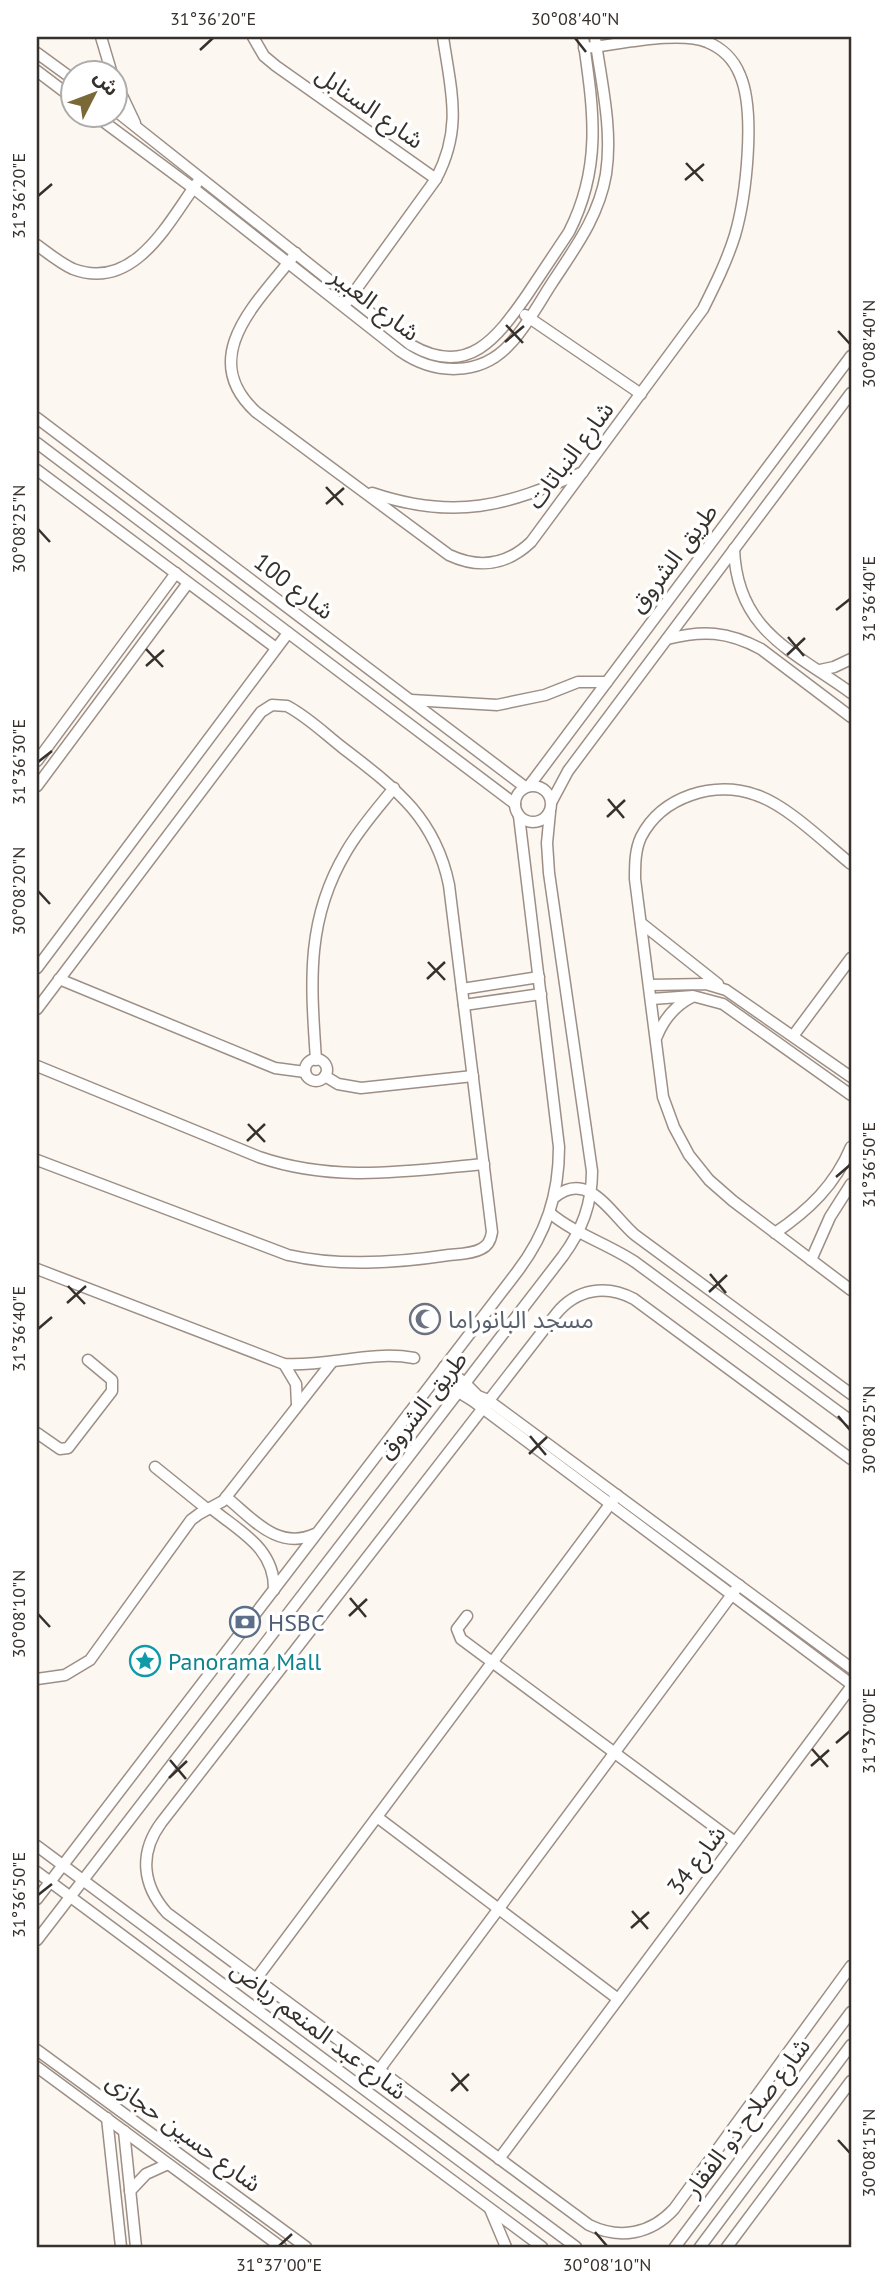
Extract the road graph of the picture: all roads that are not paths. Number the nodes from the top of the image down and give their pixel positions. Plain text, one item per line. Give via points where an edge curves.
1 (101, 37) edge
2 (253, 37) edge
3 (443, 37) edge
4 (584, 42) edge
5 (596, 42) edge
6 (37, 53) edge
7 (108, 60) edge
8 (60, 70) edge
9 (37, 71) edge
10 (60, 88) edge
11 (130, 112) edge
12 (130, 122) edge
13 (138, 128) junction
14 (115, 130) edge
15 (200, 178) junction
16 (436, 179) junction
17 (193, 188) junction
18 (37, 245) edge
19 (296, 253) junction
20 (288, 264) junction
21 (351, 297) junction
22 (343, 307) junction
23 (517, 309) junction
24 (529, 318) junction
25 (851, 356) edge
26 (851, 393) edge
27 (640, 394) junction
28 (37, 418) edge
29 (37, 443) edge
30 (37, 470) edge
31 (583, 472) junction
32 (363, 490) junction
33 (734, 550) junction
34 (176, 573) junction
35 (188, 583) junction
36 (288, 633) junction
37 (667, 639) junction
38 (784, 646) junction
39 (276, 648) junction
40 (851, 659) edge
41 (775, 660) junction
42 (820, 670) junction
43 (607, 682) junction
44 (851, 693) edge
45 (411, 701) junction
46 (851, 717) edge
47 (68, 719) junction
48 (79, 728) junction
49 (37, 761) edge
50 (37, 786) edge
51 (527, 787) junction
52 (394, 788) junction
53 (515, 804) junction
54 (551, 807) junction
55 (519, 816) junction
56 (851, 864) edge
57 (641, 923) junction
58 (851, 958) edge
59 (37, 968) edge
60 (539, 977) junction
61 (59, 979) junction
62 (650, 985) junction
63 (462, 989) junction
64 (726, 990) junction
65 (541, 994) junction
66 (693, 996) junction
67 (652, 999) junction
68 (464, 1005) junction
69 (37, 1009) edge
70 (793, 1036) junction
71 (656, 1039) junction
72 (316, 1060) junction
73 (37, 1066) edge
74 (305, 1072) junction
75 (325, 1076) junction
76 (473, 1076) junction
77 (851, 1077) edge
78 (851, 1095) edge
79 (851, 1147) edge
80 (37, 1160) edge
81 (484, 1164) junction
82 (851, 1184) edge
83 (591, 1191) junction
84 (555, 1197) junction
85 (550, 1213) junction
86 (579, 1231) junction
87 (775, 1233) junction
88 (668, 1259) junction
89 (811, 1260) junction
90 (37, 1269) edge
91 (657, 1278) junction
92 (851, 1290) edge
93 (414, 1358) dead end
94 (803, 1359) junction
95 (88, 1360) dead end
96 (332, 1363) junction
97 (284, 1364) junction
98 (444, 1367) junction
99 (791, 1377) junction
100 (436, 1378) junction
101 (465, 1383) junction
102 (458, 1393) junction
103 (851, 1394) edge
104 (297, 1405) junction
105 (485, 1405) junction
106 (851, 1422) edge
107 (37, 1433) edge
108 (851, 1460) edge
109 (155, 1467) dead end
110 (617, 1495) junction
111 (226, 1497) junction
112 (610, 1505) junction
113 (209, 1509) junction
114 (317, 1533) junction
115 (739, 1585) junction
116 (274, 1590) junction
117 (731, 1595) junction
118 (467, 1616) dead end
119 (492, 1663) junction
120 (851, 1668) edge
121 (37, 1679) edge
122 (851, 1686) edge
123 (614, 1753) junction
124 (377, 1817) junction
125 (736, 1842) junction
126 (37, 1846) edge
127 (62, 1866) junction
128 (37, 1872) edge
129 (82, 1881) junction
130 (50, 1882) junction
131 (70, 1897) junction
132 (37, 1899) edge
133 (499, 1909) junction
134 (37, 1940) edge
135 (851, 1966) edge
136 (256, 1979) junction
137 (618, 1999) junction
138 (851, 2011) edge
139 (851, 2045) edge
140 (37, 2050) edge
141 (326, 2061) junction
142 (37, 2067) edge
143 (379, 2070) junction
144 (315, 2077) junction
145 (851, 2081) edge
146 (841, 2094) junction
147 (851, 2102) edge
148 (126, 2116) junction
149 (107, 2118) junction
150 (121, 2129) junction
151 (499, 2159) junction
152 (168, 2164) junction
153 (130, 2191) junction
154 (488, 2207) junction
155 (121, 2247) edge
156 (136, 2247) edge
157 (281, 2247) edge
158 (306, 2247) edge
159 (506, 2247) edge
160 (542, 2247) edge
161 (576, 2247) edge
162 (675, 2247) edge
163 (700, 2247) edge
164 (727, 2247) edge

1 - 7 street
2 - 16 street, شارع السنابل via 276,66
3 - 16 street via 454,123 452,143
4 - 5 street, شارع النباتات
4 - 23 street, شارع العبير via 593,138 587,187 569,233
5 - 24 street, شارع العبير via 608,137 602,190 581,240
5 - 27 street, شارع النباتات via 699,39 728,56 744,87 748,153 735,234 703,309
6 - 8 street
9 - 10 street
11 - 13 street
12 - 13 street, شارع العبير
13 - 15 street, شارع العبير
14 - 17 street, شارع العبير
15 - 17 street
15 - 19 street, شارع العبير
16 - 21 street
17 - 18 street via 141,257 114,271 72,268
17 - 20 street, شارع العبير
19 - 20 street, شارع النباتات
19 - 21 street, شارع العبير
20 - 22 street, شارع العبير
20 - 32 street, شارع النباتات via 232,342 236,388 256,412
21 - 22 street
21 - 23 street, شارع العبير via 411,345 441,356 463,355 483,347
22 - 24 street, شارع العبير via 411,359 449,370 476,366 499,354
23 - 24 street
24 - 27 street
25 - 43 street, طريق الشروق
26 - 33 street, طريق الشروق
27 - 31 street, شارع النباتات
28 - 45 street, شارع 100
29 - 36 street, شارع 100
30 - 34 street
31 - 32 street via 526,496 473,508 418,505
31 - 32 street, شارع النباتات via 531,542 510,558 486,564 449,555
33 - 37 street, طريق الشروق
33 - 38 street via 739,588 747,606
34 - 35 street
34 - 47 street
35 - 39 street
35 - 48 street
36 - 39 street
36 - 53 street, شارع 100
37 - 41 street via 720,633 746,641
37 - 54 street, طريق الشروق via 568,771
38 - 41 street
38 - 42 street
39 - 59 street
40 - 42 street
41 - 46 street
42 - 44 street
43 - 45 street via 578,682 497,705
43 - 51 street, طريق الشروق
45 - 51 street, شارع 100
47 - 48 street
47 - 49 street
48 - 50 street
51 - 53 street
51 - 54 street via 546,790
52 - 61 street via 294,710 280,704 266,708
52 - 63 street via 423,820 442,859
52 - 72 street via 346,851 322,904 311,962
53 - 55 street
54 - 55 street via 547,817 536,822
54 - 83 street, طريق الشروق via 549,873
55 - 60 street, طريق الشروق
56 - 57 street via 758,795 710,789 687,795 651,821 640,838 635,879
57 - 62 street
57 - 64 street
58 - 70 street
60 - 63 street
60 - 65 street, طريق الشروق
61 - 69 street
61 - 74 street via 275,1068
62 - 64 street via 706,984
62 - 67 street
63 - 68 street
64 - 70 street
65 - 68 street
65 - 84 street, طريق الشروق via 559,1147
66 - 67 street
66 - 71 street via 670,1013
66 - 78 street via 723,1004
67 - 71 street
68 - 76 street
70 - 77 street
71 - 87 street via 663,1097 689,1155 709,1180
72 - 74 street via 308,1063
72 - 75 street via 324,1064
73 - 81 street via 293,1167 367,1174
74 - 75 street via 315,1081
75 - 76 street via 361,1088
76 - 81 street
79 - 87 street via 819,1198
80 - 81 street via 288,1255 320,1261 382,1262 484,1248 492,1232
82 - 89 street
83 - 84 street via 572,1189
83 - 86 street, طريق الشروق
83 - 88 street via 627,1228
84 - 85 street, طريق الشروق
85 - 86 street
85 - 98 street, طريق الشروق via 530,1255
86 - 91 street
86 - 101 street, طريق الشروق
87 - 89 street
88 - 91 street
88 - 94 street
89 - 92 street
90 - 97 street
91 - 99 street
93 - 96 street
94 - 99 street
94 - 103 street
95 - 107 street via 112,1380 112,1391 68,1448 60,1449
96 - 97 street
96 - 104 street
97 - 104 street via 296,1384
98 - 100 street, طريق الشروق
98 - 101 street
99 - 106 street
100 - 102 street
100 - 114 street, طريق الشروق
101 - 102 street, طريق الشروق
101 - 105 street
102 - 105 street
102 - 129 street, طريق الشروق
104 - 111 street
105 - 108 street via 562,1306 587,1292 606,1290 634,1299
105 - 110 street
105 - 112 street
105 - 136 street via 149,1844 145,1869 158,1903
109 - 113 street
110 - 112 street
110 - 115 street
111 - 113 street
111 - 114 street via 276,1537 293,1540
112 - 117 street
112 - 119 street
113 - 116 street via 262,1550 271,1565
113 - 121 street via 191,1520 90,1660 65,1675
114 - 116 street, طريق الشروق
115 - 117 street
115 - 120 street
116 - 127 street, طريق الشروق
117 - 122 street
117 - 123 street
118 - 119 street via 458,1635
119 - 123 street
119 - 124 street
122 - 125 street, شارع 34
123 - 125 street
123 - 133 street
124 - 133 street
124 - 136 street
125 - 137 street, شارع 34
126 - 127 street, شارع عبد المنعم رياض
127 - 129 street, شارع عبد المنعم رياض
127 - 130 street, طريق الشروق
128 - 130 street, شارع عبد المنعم رياض
129 - 131 street, طريق الشروق
129 - 141 street, شارع عبد المنعم رياض
130 - 131 street, شارع عبد المنعم رياض
130 - 132 street, طريق الشروق
131 - 134 street, طريق الشروق
131 - 144 street, شارع عبد المنعم رياض
133 - 137 street
133 - 143 street
135 - 151 street via 674,2209 659,2223 630,2234 599,2230
136 - 143 street
137 - 151 street, شارع 34
138 - 162 street, شارع صلاح ذو الفقار
139 - 163 street, شارع صلاح ذو الفقار
140 - 148 street, شارع حسين حجازى
141 - 144 street
141 - 161 street, شارع عبد المنعم رياض
142 - 149 street, شارع حسين حجازى
143 - 151 street
144 - 154 street, شارع عبد المنعم رياض
145 - 146 street
146 - 147 street
146 - 164 street
148 - 150 street
148 - 158 street, شارع حسين حجازى
149 - 150 street, شارع حسين حجازى
149 - 155 street
150 - 152 street, شارع حسين حجازى
150 - 153 street
152 - 153 street via 146,2174
152 - 157 street, شارع حسين حجازى
153 - 156 street
154 - 159 street
154 - 160 street, شارع عبد المنعم رياض

